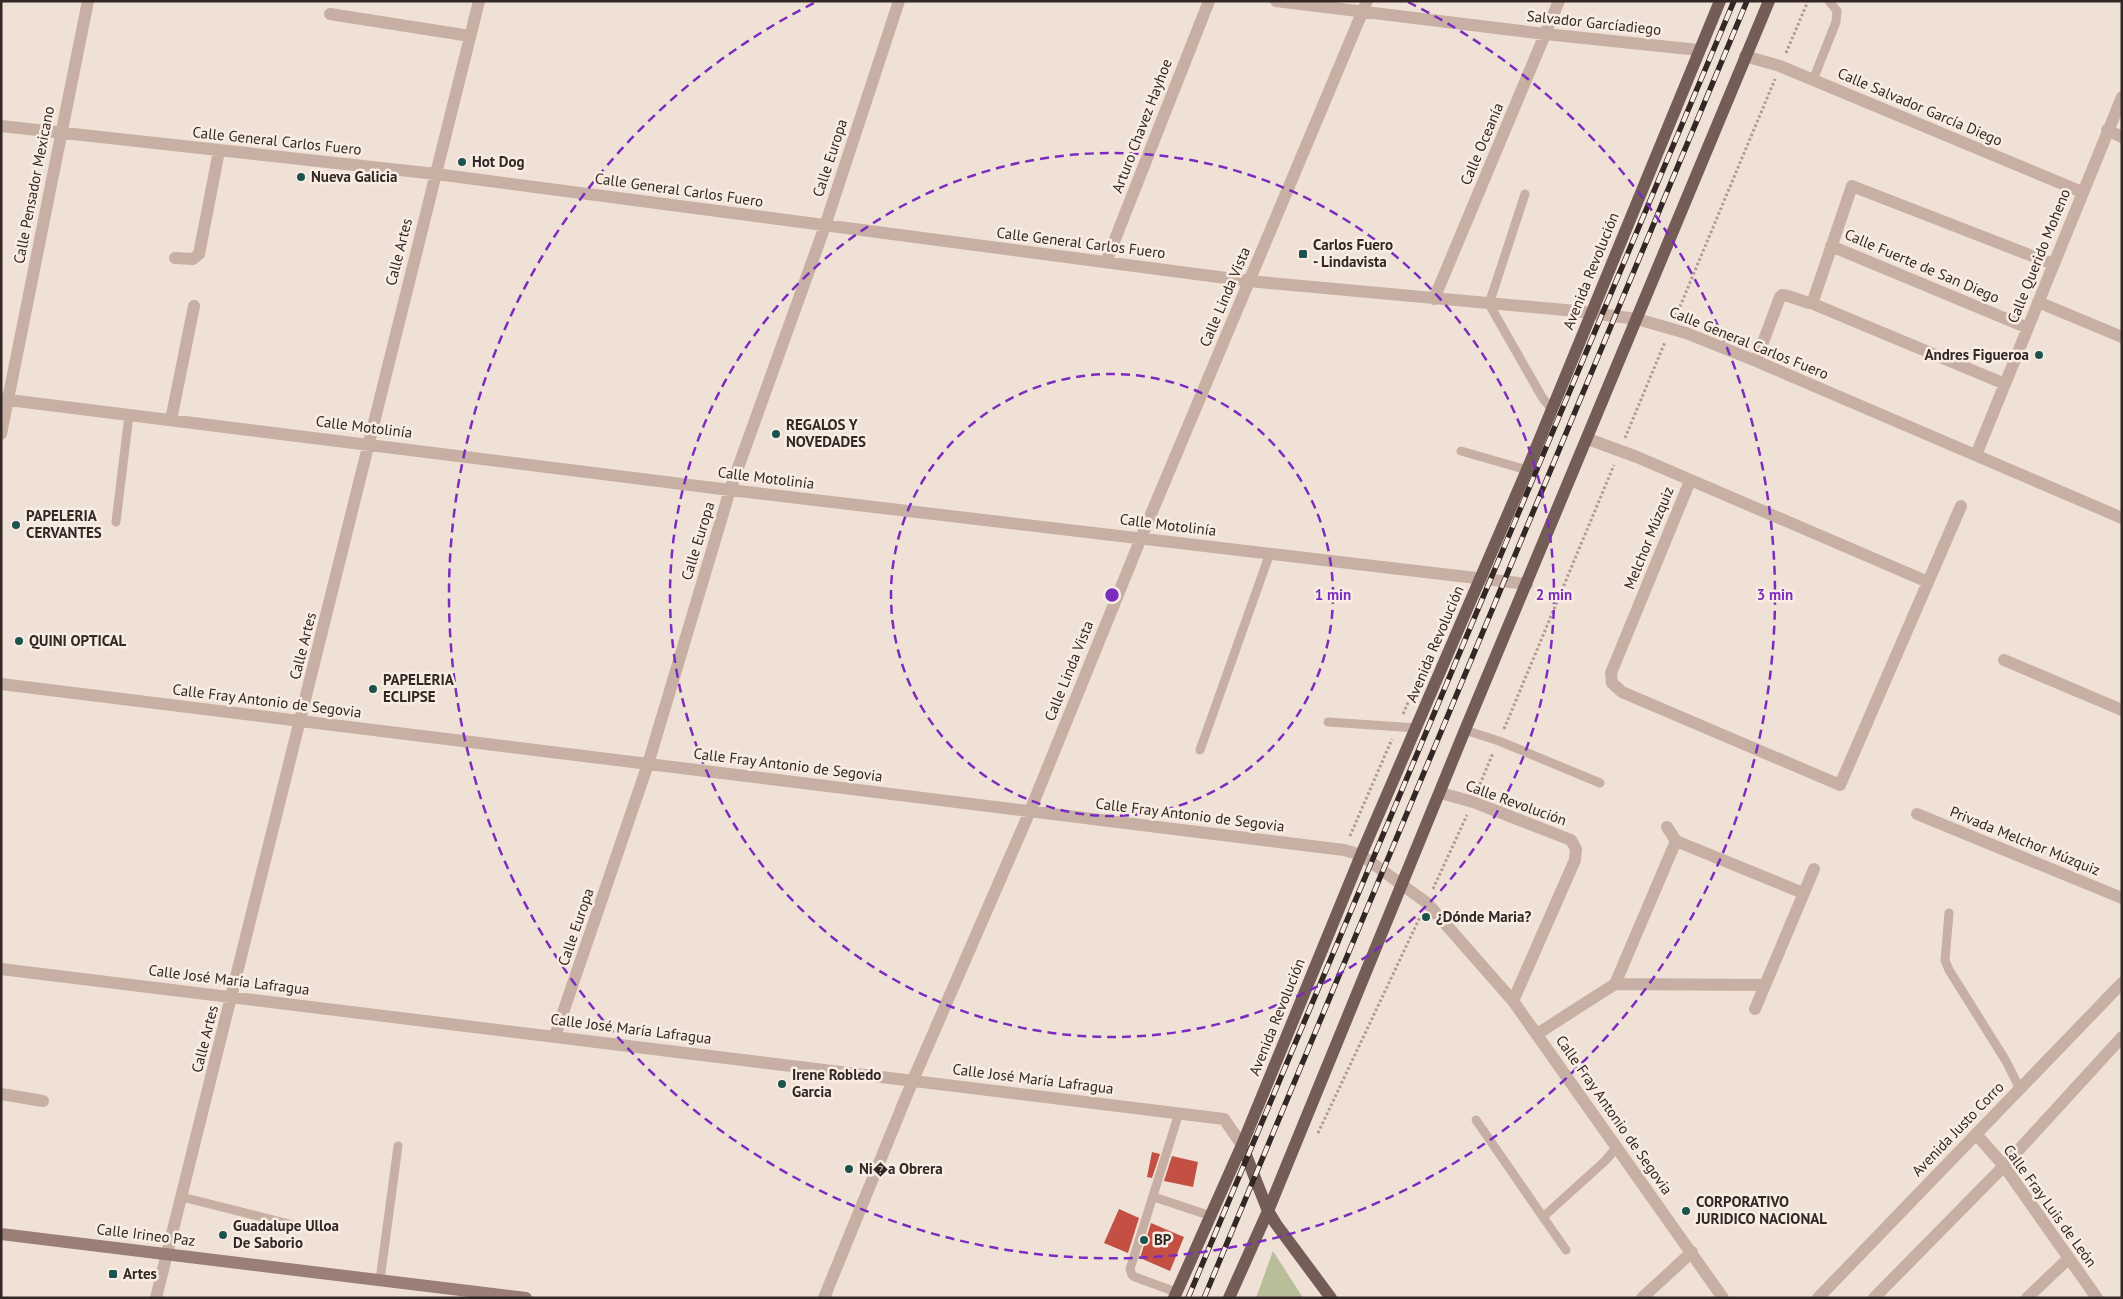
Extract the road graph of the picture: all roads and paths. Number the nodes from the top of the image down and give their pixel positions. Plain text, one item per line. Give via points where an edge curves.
1 (88, 1) edge
2 (479, 1) edge
3 (899, 1) edge
4 (1209, 1) edge
5 (1276, 1) edge
6 (1559, 1) edge
7 (1720, 1) edge
8 (1769, 1) edge
9 (1808, 1) edge
10 (1829, 1) edge
11 (1365, 7) edge
12 (330, 14) dead end
13 (1545, 34) junction
14 (470, 36) junction
15 (1699, 50) junction
16 (1745, 56) junction
17 (1780, 66) junction
18 (1812, 80) junction
19 (2122, 97) edge
20 (1, 126) edge
21 (2107, 130) junction
22 (60, 134) junction
23 (2122, 137) edge
24 (219, 151) junction
25 (436, 174) junction
26 (2082, 192) junction
27 (1525, 194) dead end
28 (825, 226) junction
29 (1831, 246) junction
30 (175, 258) dead end
31 (1106, 262) junction
32 (2054, 264) junction
33 (1250, 281) junction
34 (1434, 299) junction
35 (2038, 302) junction
36 (1811, 303) junction
37 (1489, 304) junction
38 (194, 306) dead end
39 (1591, 313) junction
40 (1637, 319) junction
41 (1671, 328) junction
42 (2028, 328) junction
43 (2122, 337) edge
44 (1756, 360) junction
45 (2005, 384) junction
46 (5, 400) edge
47 (1552, 410) junction
48 (128, 415) junction
49 (171, 420) junction
50 (1, 434) edge
51 (1588, 439) junction
52 (368, 444) junction
53 (1620, 450) junction
54 (1461, 451) dead end
55 (1976, 455) junction
56 (1528, 470) junction
57 (1690, 481) junction
58 (730, 490) junction
59 (1961, 506) dead end
60 (2122, 518) edge
61 (116, 522) dead end
62 (1141, 538) junction
63 (1270, 553) junction
64 (1480, 578) junction
65 (1928, 582) junction
66 (1527, 584) junction
67 (2004, 660) dead end
68 (1, 684) edge
69 (2122, 710) edge
70 (301, 721) junction
71 (1328, 722) dead end
72 (1417, 728) junction
73 (1465, 730) junction
74 (1499, 741) junction
75 (1200, 750) dead end
76 (648, 764) junction
77 (1600, 783) dead end
78 (1441, 793) junction
79 (1472, 802) junction
80 (1030, 811) junction
81 (1917, 814) dead end
82 (1667, 827) dead end
83 (1676, 841) junction
84 (1361, 855) junction
85 (1814, 868) dead end
86 (1402, 886) junction
87 (1803, 893) junction
88 (2122, 898) edge
89 (1427, 903) junction
90 (1949, 913) dead end
91 (1, 970) edge
92 (2122, 983) edge
93 (1615, 984) junction
94 (1765, 985) junction
95 (232, 997) junction
96 (1513, 1001) junction
97 (1755, 1008) dead end
98 (1537, 1034) junction
99 (555, 1036) junction
100 (2122, 1036) edge
101 (913, 1080) junction
102 (2020, 1089) junction
103 (1, 1094) edge
104 (43, 1100) dead end
105 (1179, 1113) junction
106 (1476, 1120) dead end
107 (1976, 1134) junction
108 (1318, 1135) dead end
109 (1242, 1145) junction
110 (398, 1146) dead end
111 (1617, 1147) junction
112 (2004, 1166) junction
113 (182, 1197) junction
114 (1154, 1197) junction
115 (1268, 1210) junction
116 (1210, 1216) junction
117 (1543, 1217) junction
118 (293, 1225) dead end
119 (1, 1234) edge
120 (1566, 1250) dead end
121 (1692, 1252) junction
122 (168, 1254) junction
123 (2069, 1258) junction
124 (380, 1280) junction
125 (1175, 1295) edge
126 (519, 1297) edge
127 (156, 1298) edge
128 (824, 1298) edge
129 (1229, 1298) edge
130 (1331, 1298) edge
131 (1642, 1298) edge
132 (1723, 1298) edge
133 (1818, 1298) edge
134 (1874, 1298) edge
135 (2027, 1298) edge
136 (2097, 1298) edge

1 - 22 street, Calle Pensador Mexicano
2 - 14 street, Calle Artes
3 - 28 street, Calle Europa
4 - 31 street, Arturo Chavez Hayhoe
5 - 11 street, Salvador Garcíadiego
6 - 13 street, Calle Oceanía
7 - 15 main road, Avenida Revolución
8 - 16 main road
9 - 17 path
10 - 18 lane via 1837,11 1836,22
11 - 13 street, Salvador Garcíadiego
11 - 33 street, Calle Linda Vista
12 - 14 street
13 - 15 street, Salvador Garcíadiego
13 - 34 street, Calle Oceanía
14 - 25 street, Calle Artes
15 - 39 main road, Avenida Revolución
16 - 17 street, Calle Salvador García Diego
16 - 40 main road
17 - 18 street, Calle Salvador García Diego
17 - 41 path
18 - 26 street, Calle Salvador García Diego
19 - 21 street, Calle Querido Moheno
20 - 22 street, Calle General Carlos Fuero
21 - 23 street
21 - 26 street, Calle Querido Moheno
22 - 24 street, Calle General Carlos Fuero
22 - 46 street, Calle Pensador Mexicano
24 - 25 street, Calle General Carlos Fuero
24 - 30 street via 199,254 193,259
25 - 28 street, Calle General Carlos Fuero
25 - 52 street, Calle Artes
26 - 32 street, Calle Querido Moheno
27 - 37 lane
28 - 31 street, Calle General Carlos Fuero
28 - 58 street, Calle Europa
29 - 32 street via 1852,186
29 - 36 street
29 - 42 street, Calle Fuerte de San Diego
31 - 33 street, Calle General Carlos Fuero
32 - 35 street, Calle Querido Moheno
33 - 34 street, Calle General Carlos Fuero
33 - 62 street, Calle Linda Vista
34 - 37 street, Calle General Carlos Fuero
35 - 42 street, Calle Querido Moheno
35 - 43 street
36 - 44 street via 1786,295 1780,297
36 - 45 street
37 - 39 street, Calle General Carlos Fuero
37 - 47 lane
38 - 49 street
39 - 40 street, Calle General Carlos Fuero
39 - 47 main road, Avenida Revolución
40 - 41 street, Calle General Carlos Fuero
40 - 51 main road
41 - 44 street, Calle General Carlos Fuero
41 - 53 path
42 - 45 street, Calle Querido Moheno
44 - 55 street, Calle General Carlos Fuero
45 - 55 street, Calle Querido Moheno
46 - 48 street, Calle Motolinía
46 - 50 street, Calle Pensador Mexicano
47 - 56 main road, Avenida Revolución
48 - 49 street, Calle Motolinía
48 - 61 lane
49 - 52 street, Calle Motolinía
51 - 53 street, Melchor Múzquiz
51 - 66 main road
52 - 58 street, Calle Motolinía
52 - 70 street, Calle Artes
53 - 57 street, Melchor Múzquiz
53 - 74 path
54 - 56 lane
55 - 60 street, Calle General Carlos Fuero
56 - 64 main road, Avenida Revolución
57 - 65 street
57 - 65 street, Melchor Múzquiz via 1611,673 1612,683 1622,692 1840,785
58 - 62 street, Calle Motolinía
58 - 76 street, Calle Europa
59 - 65 street
62 - 63 street, Calle Motolinía
62 - 80 street, Calle Linda Vista
63 - 64 street, Calle Motolinía
63 - 75 lane
64 - 66 street, Calle Motolinía
64 - 72 main road, Avenida Revolución
66 - 73 main road
67 - 69 street
68 - 70 street, Calle Fray Antonio de Segovia
70 - 76 street, Calle Fray Antonio de Segovia
70 - 95 street, Calle Artes
71 - 72 lane
72 - 84 main road, Avenida Revolución
73 - 74 lane
73 - 78 main road
74 - 77 lane
74 - 79 path
76 - 80 street, Calle Fray Antonio de Segovia
76 - 99 street, Calle Europa
78 - 79 street, Calle Revolución
78 - 86 main road
79 - 89 path
79 - 96 street, Calle Revolución via 1571,840 1576,848 1575,860
80 - 84 street, Calle Fray Antonio de Segovia via 1344,850
80 - 101 street, Calle Linda Vista
81 - 88 street, Privada Melchor Múzquiz
82 - 83 street
83 - 87 street
83 - 93 street
84 - 86 street, Calle Fray Antonio de Segovia
84 - 109 main road, Avenida Revolución
85 - 87 street
86 - 89 street, Calle Fray Antonio de Segovia
86 - 115 main road
87 - 94 street
89 - 96 street, Calle Fray Antonio de Segovia
89 - 108 path
90 - 102 lane via 1945,960 1949,970
91 - 95 street, Calle José María Lafragua
92 - 102 street, Avenida Justo Corro
93 - 94 street
93 - 98 street
94 - 97 street
95 - 99 street, Calle José María Lafragua
95 - 113 street, Calle Artes
96 - 98 street, Calle Fray Antonio de Segovia
98 - 111 street, Calle Fray Antonio de Segovia
99 - 101 street, Calle José María Lafragua
100 - 112 street
101 - 105 street, Calle José María Lafragua
101 - 128 street, Calle Linda Vista
102 - 107 street, Avenida Justo Corro
103 - 104 street
105 - 109 street, Calle José María Lafragua via 1224,1118
105 - 114 lane
106 - 117 lane
107 - 112 street, Calle Fray Luis de León
107 - 133 street, Avenida Justo Corro
109 - 115 main road
109 - 116 main road, Avenida Revolución
110 - 124 lane
111 - 117 lane
111 - 121 street, Calle Fray Antonio de Segovia
112 - 123 street, Calle Fray Luis de León
112 - 134 street
113 - 118 lane
113 - 122 street, Calle Artes
114 - 116 lane
114 - 125 lane via 1130,1272
115 - 129 main road
115 - 130 main road
116 - 125 main road, Avenida Revolución
117 - 120 lane
119 - 122 street, Calle Irineo Paz
121 - 131 street
121 - 132 street, Calle Fray Antonio de Segovia
122 - 124 street, Calle Irineo Paz
122 - 127 street, Calle Artes
123 - 135 street
123 - 136 street, Calle Fray Luis de León
124 - 126 street, Calle Irineo Paz

